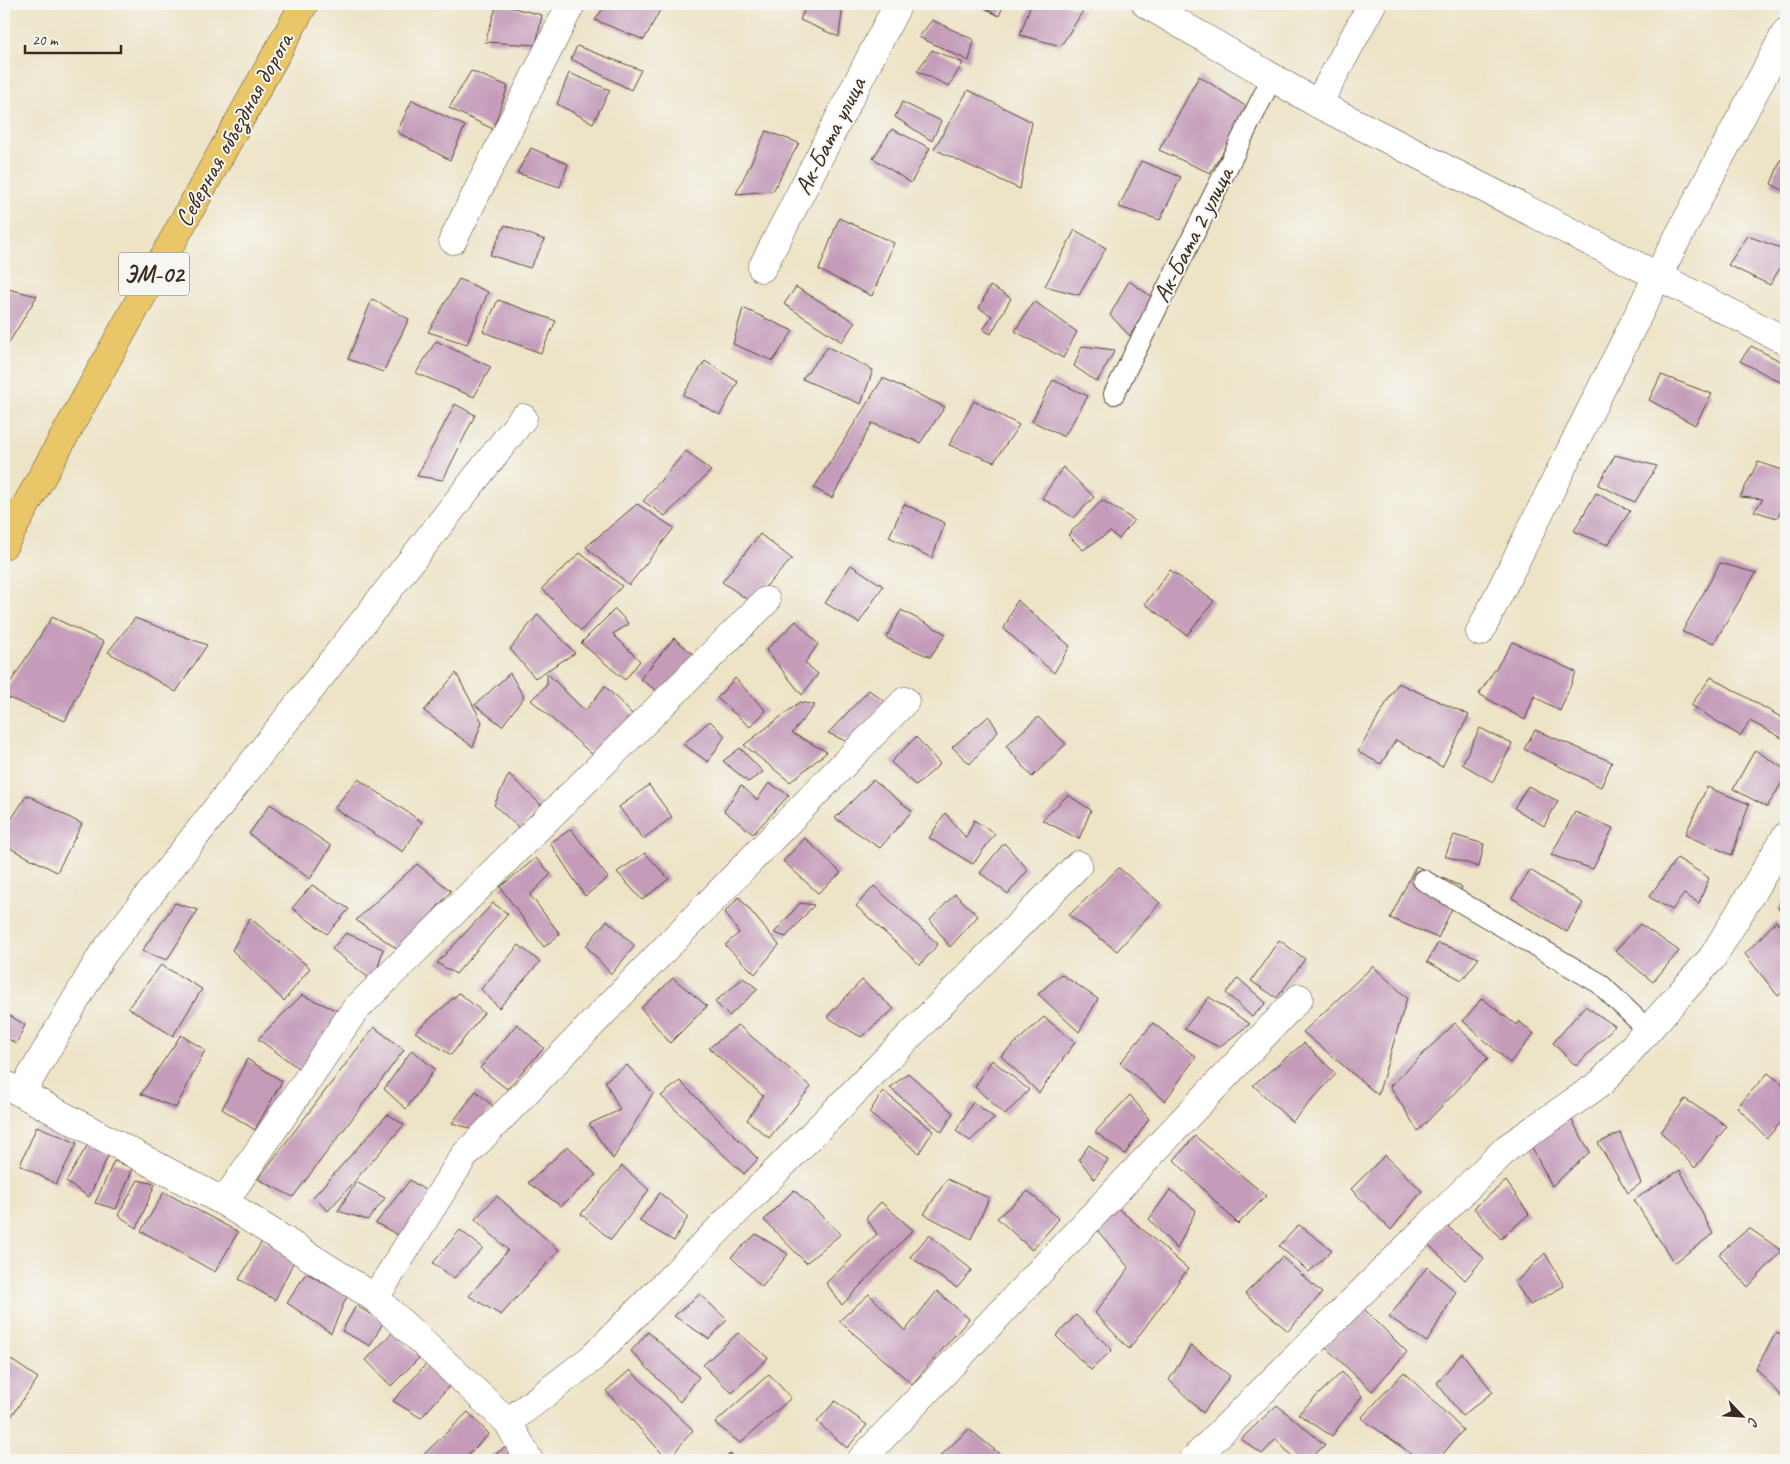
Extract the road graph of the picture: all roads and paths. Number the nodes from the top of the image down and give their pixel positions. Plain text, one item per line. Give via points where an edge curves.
1 (304, 4) edge
2 (571, 4) edge
3 (898, 4) edge
4 (1146, 4) edge
5 (1372, 4) edge
6 (1786, 32) edge
7 (1273, 76) junction
8 (1318, 104) junction
9 (453, 240) dead end
10 (762, 268) dead end
11 (1657, 277) junction
12 (1786, 341) edge
13 (1114, 394) dead end
14 (523, 418) dead end
15 (4, 544) edge
16 (766, 601) dead end
17 (1480, 632) dead end
18 (905, 702) dead end
19 (1786, 836) edge
20 (1078, 865) dead end
21 (1423, 880) dead end
22 (1299, 998) dead end
23 (1648, 1030) junction
24 (13, 1088) edge
25 (224, 1202) junction
26 (375, 1298) junction
27 (508, 1422) junction
28 (529, 1460) edge
29 (861, 1460) edge
30 (1193, 1460) edge

1 - 15 highway, Северная объездная дорога / ЭМ-02
2 - 9 street
3 - 10 street, Ак-Бата улица
4 - 7 street
5 - 8 street
6 - 11 street
7 - 8 street
7 - 13 lane, Ак-Бата 2 улица
8 - 11 street
11 - 12 street
11 - 17 street
14 - 24 street via 102,955
16 - 25 street via 354,1011
18 - 26 street via 464,1156
19 - 23 street via 1712,958
20 - 27 street via 592,1358
21 - 23 lane via 1599,983
22 - 29 street
23 - 30 street via 1601,1083 1507,1148
24 - 25 street
25 - 26 street
26 - 27 street
27 - 28 street

